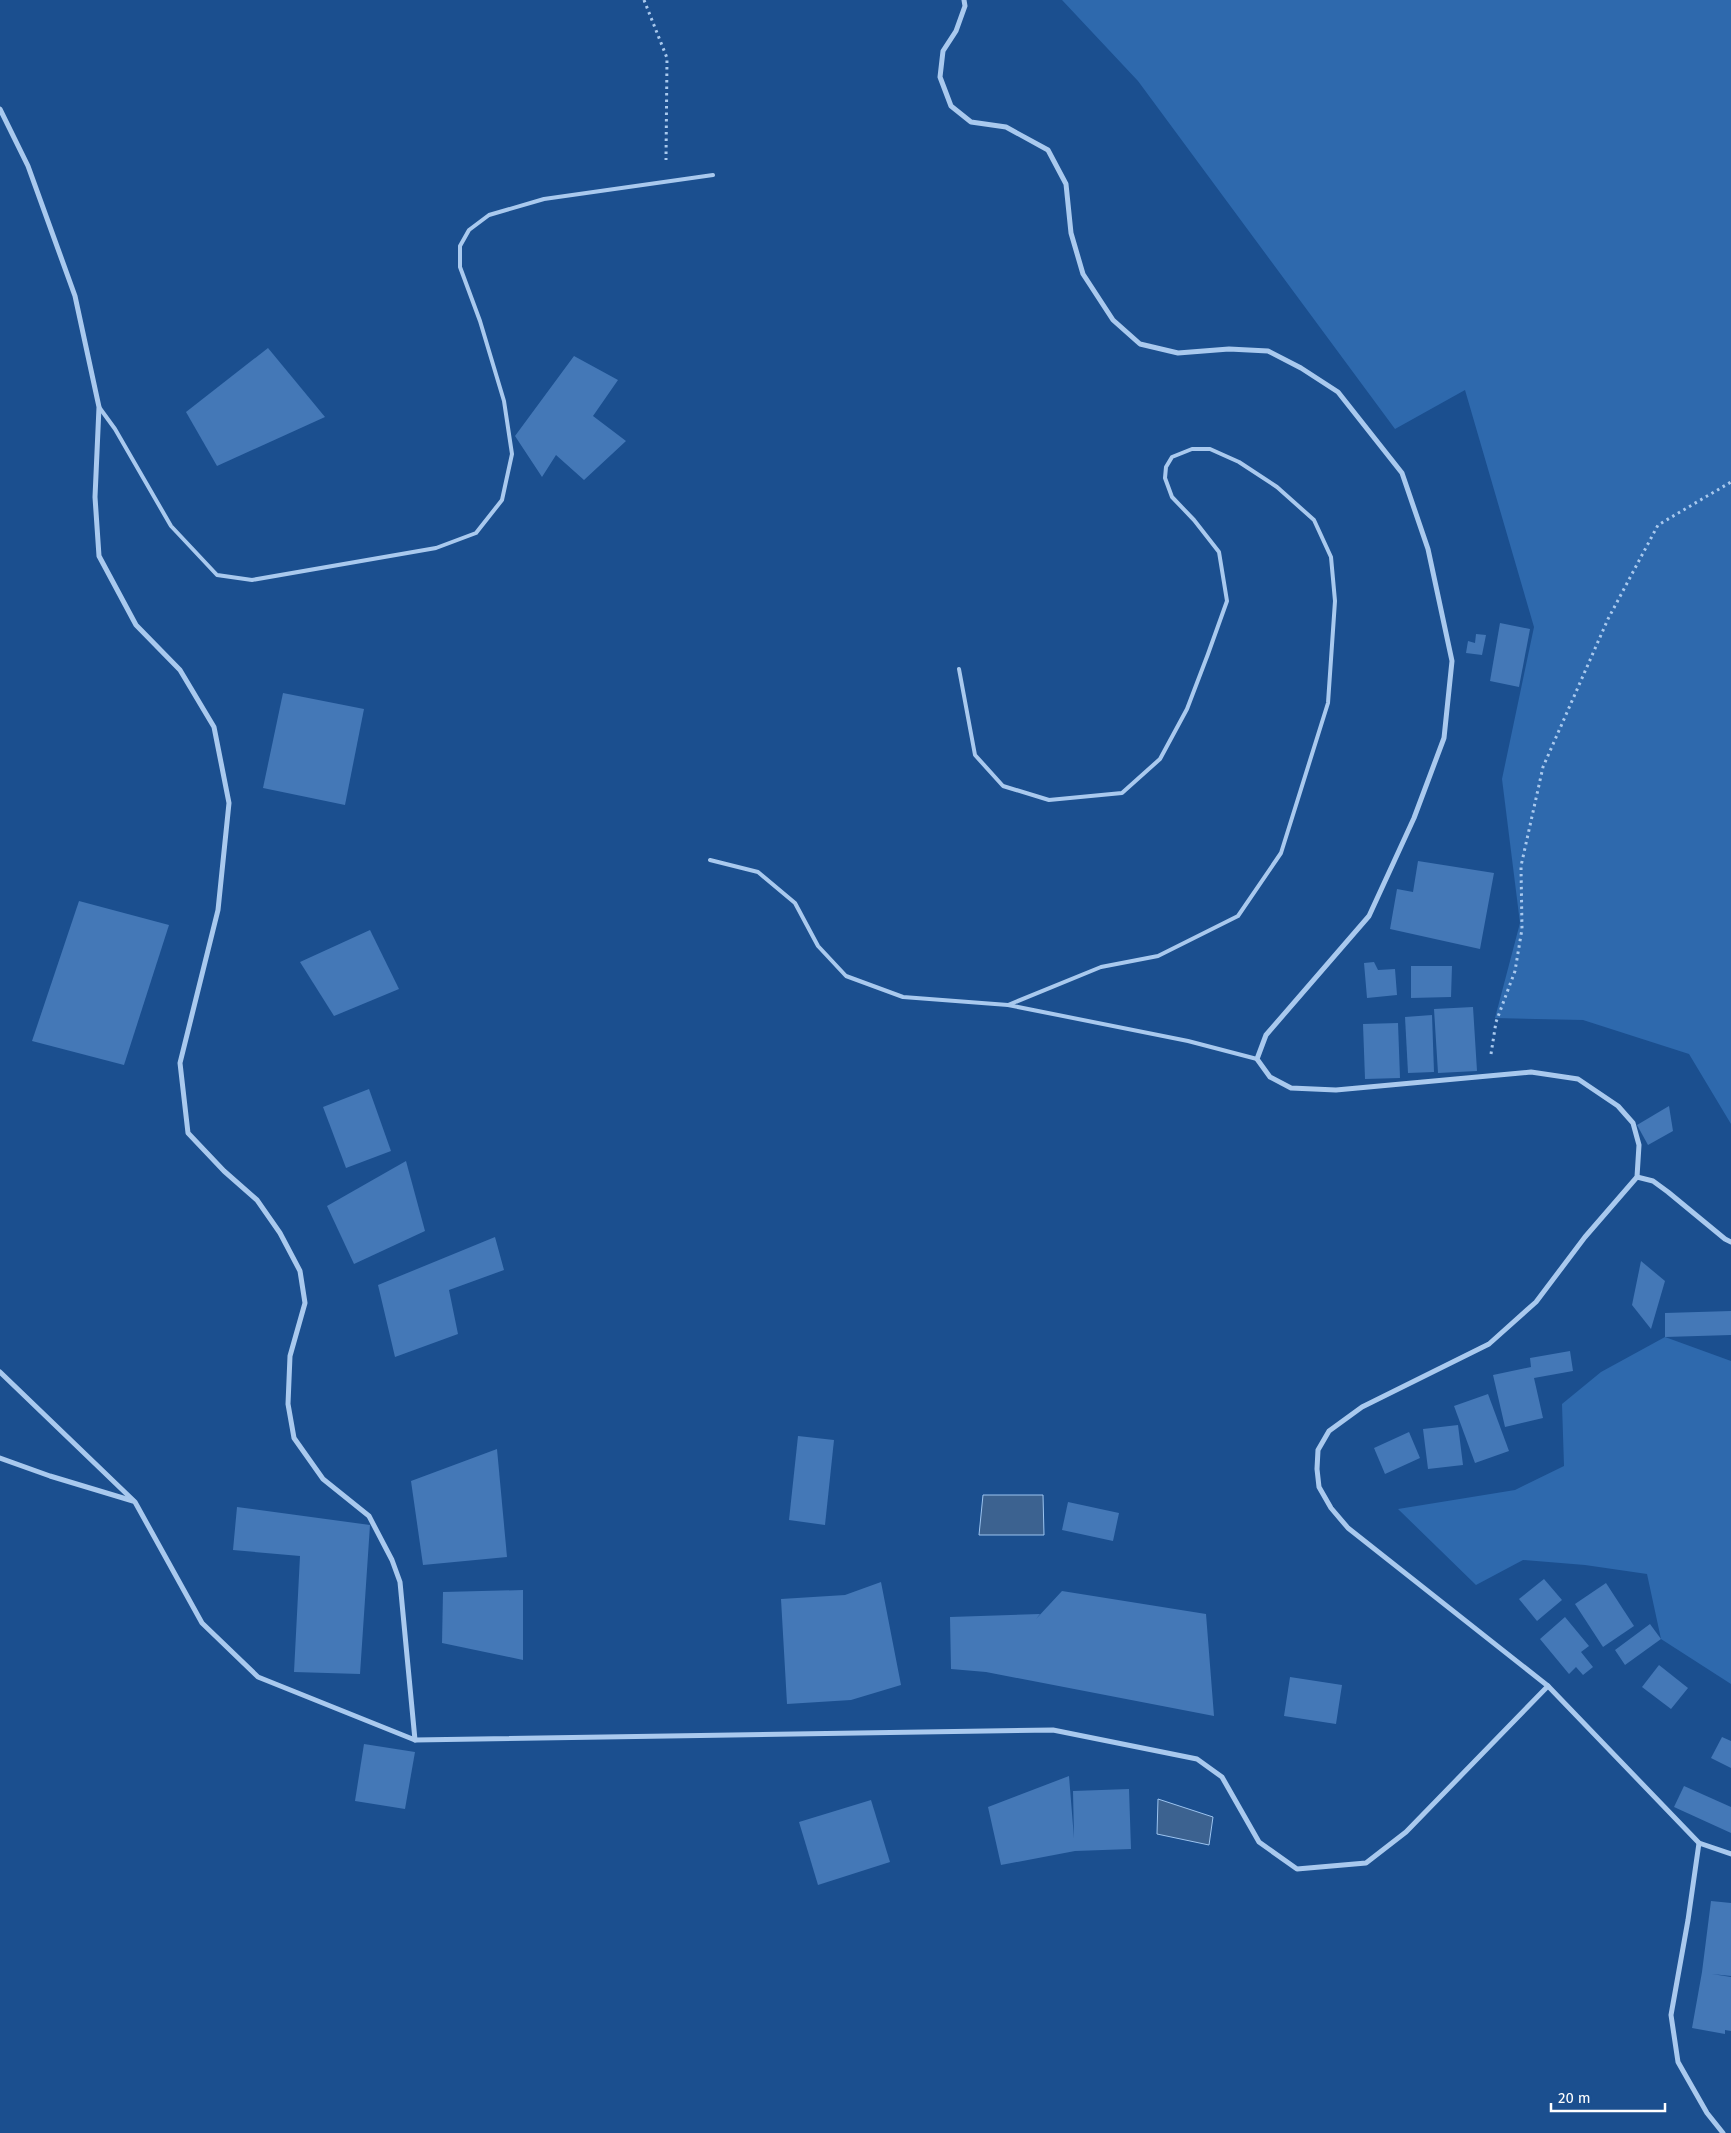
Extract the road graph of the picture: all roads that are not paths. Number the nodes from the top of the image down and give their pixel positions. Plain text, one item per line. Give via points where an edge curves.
1 (964, 0) edge
2 (0, 109) edge
3 (714, 175) dead end
4 (99, 406) junction
5 (958, 669) dead end
6 (710, 860) dead end
7 (1008, 1005) junction
8 (1257, 1059) junction
9 (1636, 1177) junction
10 (1731, 1242) edge
11 (0, 1372) edge
12 (0, 1458) edge
13 (135, 1502) junction
14 (1548, 1686) junction
15 (415, 1740) junction
16 (1699, 1843) junction
17 (1731, 1854) edge
18 (1723, 2133) edge

1 - 8 street via 965,6 956,30 943,51 940,78 951,106 971,122 1006,127 1048,150 1066,184 1071,233 1084,274 1113,320 1140,344 1178,352 1268,351 1338,392 1402,473 1428,549 1452,661 1444,738 1414,818 1369,916 1266,1035
2 - 4 street via 28,166 75,296
3 - 4 lane via 544,199 489,216 469,230 460,246 460,267 504,400 512,454 502,500 476,532 436,548 252,580 217,575 171,526
4 - 15 street via 94,497 99,556 136,625 180,670 214,727 230,802 218,910 180,1062 188,1133 257,1200 280,1233 300,1271 305,1303 290,1356 288,1404 294,1438 323,1479 369,1516 392,1560 400,1582
5 - 7 lane via 975,755 1003,786 1049,800 1122,793 1160,759 1186,709 1227,601 1219,552 1172,497 1165,478 1166,467 1172,457 1192,449 1210,449 1239,462 1277,487 1314,520 1331,557 1335,601 1328,703 1281,853 1238,916 1158,956 1101,967
6 - 7 lane via 758,872 795,902 818,946 846,976 904,996
7 - 8 lane via 1188,1041
8 - 9 street via 1270,1077 1291,1088 1336,1090 1531,1072 1578,1079 1618,1106 1633,1123 1638,1144
9 - 10 street via 1653,1181
9 - 14 street via 1536,1302 1489,1344 1362,1407 1329,1431 1318,1450 1319,1487 1348,1528
11 - 13 street
12 - 13 street
13 - 15 street via 202,1623 258,1677
14 - 15 street via 1406,1832 1366,1863 1297,1869 1259,1842 1222,1777 1197,1759 1053,1730
14 - 16 street
16 - 17 street
16 - 18 street via 1672,2015 1678,2062 1707,2113

